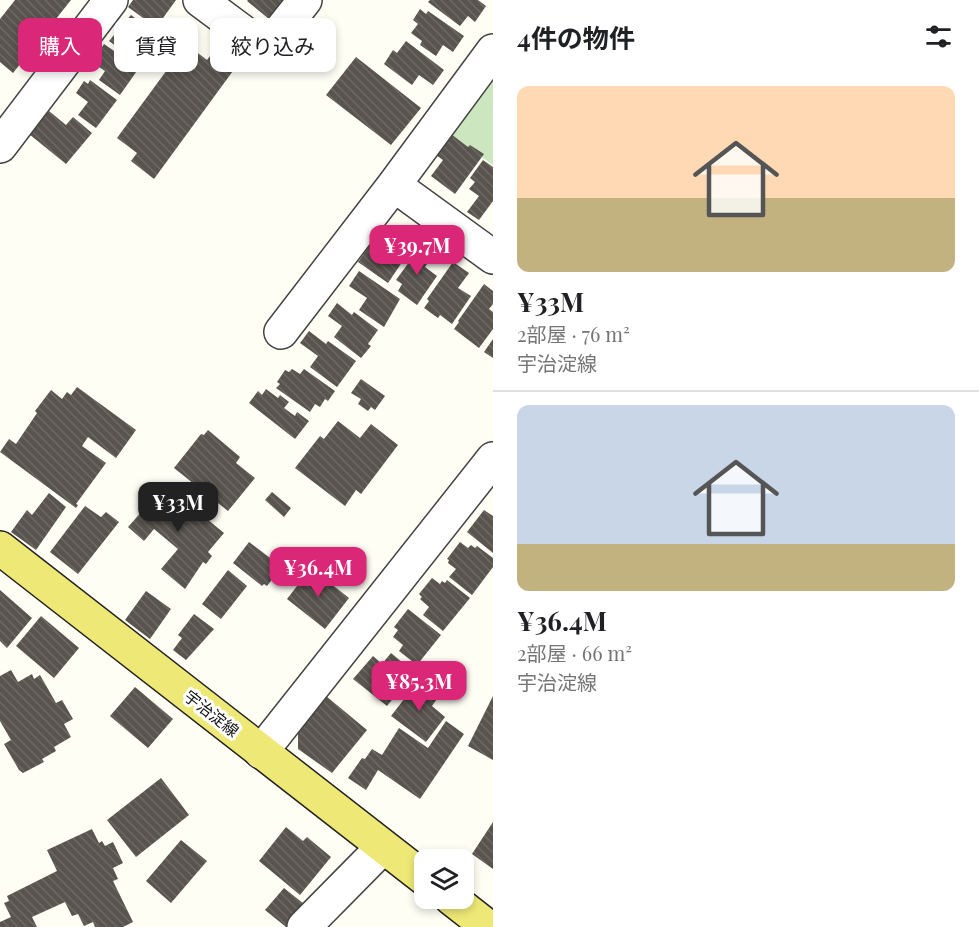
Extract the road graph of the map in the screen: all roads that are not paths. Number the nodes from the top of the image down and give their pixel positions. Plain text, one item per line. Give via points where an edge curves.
1 (111, 0) edge
2 (200, 0) edge
3 (305, 0) edge
4 (493, 51) edge
5 (0, 147) edge
6 (394, 185) junction
7 (493, 257) edge
8 (281, 332) dead end
9 (493, 459) edge
10 (0, 548) edge
11 (261, 752) junction
12 (383, 847) junction
13 (414, 870) edge
14 (465, 909) edge
15 (493, 922) edge
16 (304, 927) edge
17 (489, 927) edge

1 - 5 street
2 - 3 street via 266,49
4 - 6 street
6 - 7 street
6 - 8 street
9 - 11 street
10 - 11 main road, 宇治淀線
11 - 12 main road, 宇治淀線
12 - 13 main road, 宇治淀線
12 - 16 street
14 - 17 main road
15 - 17 street

